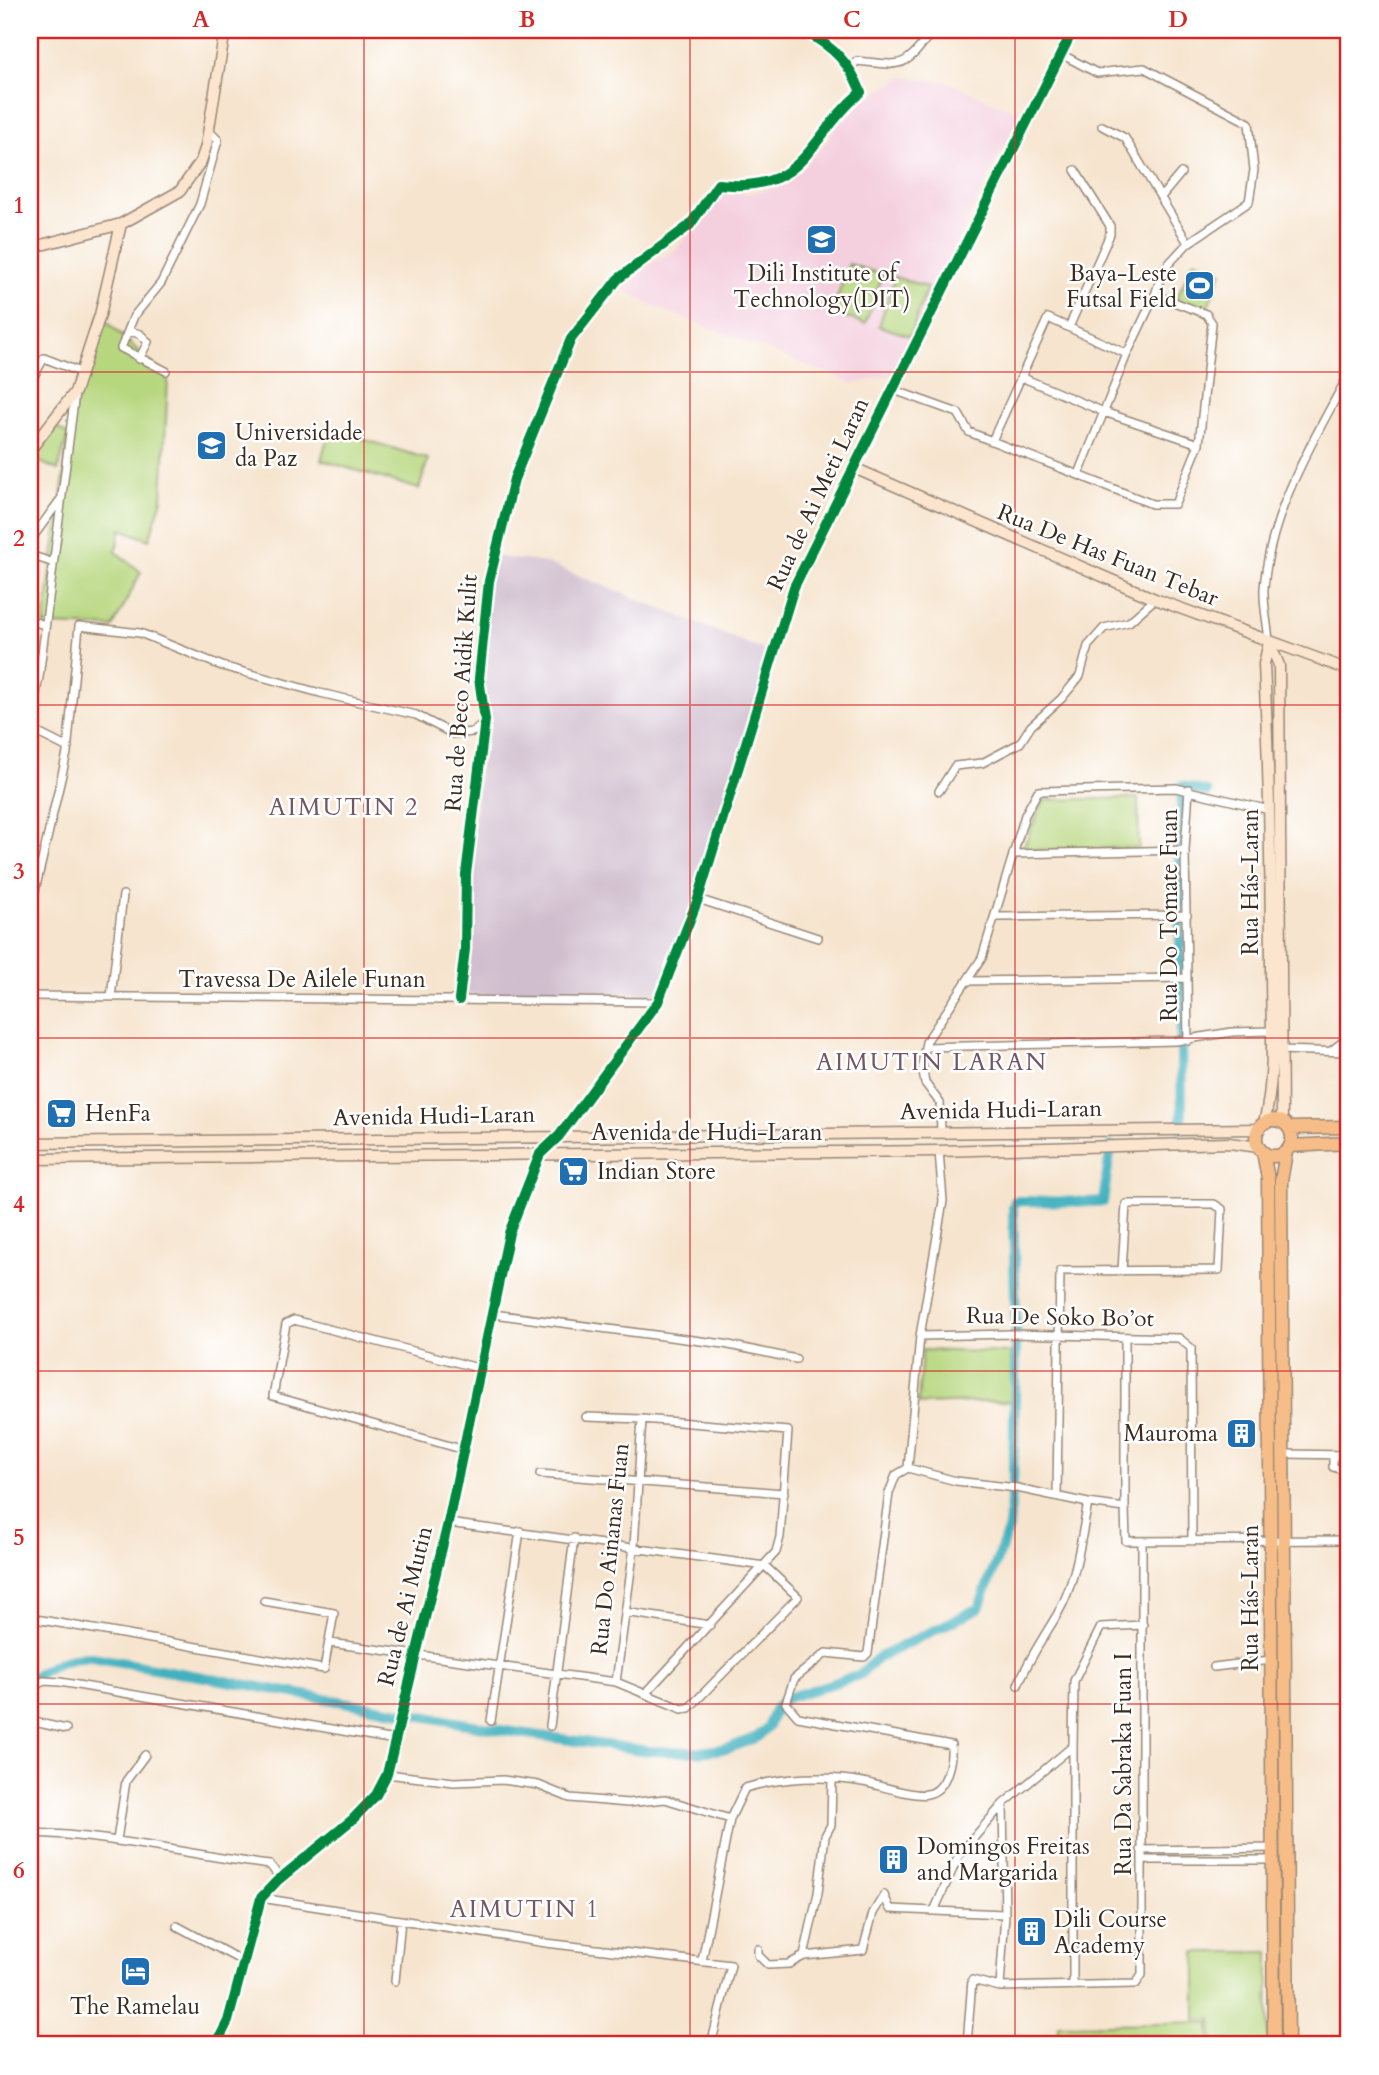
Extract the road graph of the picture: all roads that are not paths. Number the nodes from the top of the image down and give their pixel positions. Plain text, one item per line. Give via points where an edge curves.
1 (225, 30) edge
2 (933, 30) edge
3 (1073, 30) edge
4 (806, 32) dead end
5 (1060, 54) junction
6 (852, 67) junction
7 (1102, 126) dead end
8 (208, 130) junction
9 (1075, 170) dead end
10 (1181, 173) dead end
11 (1161, 197) junction
12 (121, 225) junction
13 (1188, 243) junction
14 (30, 248) edge
15 (1155, 295) junction
16 (1070, 326) junction
17 (129, 331) junction
18 (1126, 354) junction
19 (139, 359) junction
20 (166, 371) dead end
21 (80, 372) junction
22 (1349, 374) edge
23 (1021, 377) junction
24 (30, 383) edge
25 (891, 389) junction
26 (75, 392) junction
27 (1104, 412) junction
28 (992, 441) junction
29 (1199, 444) junction
30 (30, 450) edge
31 (854, 468) junction
32 (1079, 474) junction
33 (61, 499) junction
34 (30, 541) edge
35 (30, 555) edge
36 (51, 562) junction
37 (1155, 599) junction
38 (30, 620) edge
39 (44, 625) junction
40 (1269, 642) junction
41 (1349, 670) edge
42 (30, 674) edge
43 (39, 677) junction
44 (485, 720) junction
45 (30, 723) edge
46 (30, 729) edge
47 (68, 748) junction
48 (1189, 789) junction
49 (939, 792) dead end
50 (1276, 812) junction
51 (1185, 849) junction
52 (1013, 853) junction
53 (123, 895) dead end
54 (698, 899) junction
55 (30, 912) edge
56 (1186, 915) junction
57 (996, 917) junction
58 (818, 938) dead end
59 (1186, 978) junction
60 (968, 981) junction
61 (30, 996) edge
62 (111, 997) junction
63 (459, 1000) junction
64 (658, 1002) junction
65 (1271, 1031) junction
66 (1349, 1037) edge
67 (1188, 1041) junction
68 (925, 1047) junction
69 (1275, 1050) junction
70 (1330, 1051) junction
71 (1349, 1052) edge
72 (1286, 1125) junction
73 (1261, 1126) junction
74 (1349, 1127) edge
75 (941, 1131) junction
76 (559, 1136) junction
77 (30, 1143) edge
78 (1349, 1143) edge
79 (1261, 1149) junction
80 (1288, 1149) junction
81 (939, 1151) junction
82 (540, 1154) junction
83 (31, 1161) edge
84 (1122, 1270) junction
85 (493, 1314) junction
86 (920, 1336) junction
87 (1060, 1337) junction
88 (1125, 1339) junction
89 (796, 1359) dead end
90 (482, 1369) junction
91 (586, 1417) dead end
92 (642, 1419) junction
93 (1279, 1446) junction
94 (461, 1449) junction
95 (1349, 1455) edge
96 (1333, 1456) junction
97 (908, 1468) junction
98 (1349, 1472) edge
99 (540, 1474) dead end
100 (638, 1483) junction
101 (784, 1493) junction
102 (1057, 1496) junction
103 (1088, 1503) junction
104 (1125, 1508) junction
105 (448, 1523) junction
106 (520, 1531) junction
107 (574, 1538) junction
108 (1285, 1540) junction
109 (1349, 1540) edge
110 (1192, 1541) junction
111 (1142, 1542) junction
112 (1270, 1542) junction
113 (634, 1547) junction
114 (765, 1566) junction
115 (264, 1601) dead end
116 (625, 1612) junction
117 (30, 1618) edge
118 (710, 1625) junction
119 (1143, 1625) junction
120 (330, 1643) junction
121 (415, 1654) junction
122 (1271, 1660) junction
123 (502, 1665) junction
124 (1214, 1667) dead end
125 (556, 1673) junction
126 (616, 1682) junction
127 (1018, 1685) dead end
128 (30, 1688) edge
129 (645, 1694) junction
130 (30, 1721) edge
131 (491, 1721) dead end
132 (550, 1726) dead end
133 (66, 1729) dead end
134 (395, 1740) junction
135 (1073, 1746) junction
136 (145, 1755) dead end
137 (387, 1774) junction
138 (832, 1780) junction
139 (1003, 1804) junction
140 (730, 1819) junction
141 (30, 1833) edge
142 (117, 1840) junction
143 (1142, 1850) junction
144 (1279, 1854) junction
145 (1142, 1860) junction
146 (280, 1878) junction
147 (261, 1898) junction
148 (934, 1910) junction
149 (1005, 1914) junction
150 (401, 1920) junction
151 (177, 1926) dead end
152 (758, 1949) dead end
153 (804, 1956) junction
154 (702, 1961) junction
155 (244, 1962) junction
156 (395, 1981) dead end
157 (1073, 1986) junction
158 (1000, 1987) junction
159 (216, 2045) edge
160 (711, 2045) edge
161 (967, 2045) edge
162 (1274, 2045) edge
163 (1288, 2045) edge

1 - 8 street
2 - 6 street via 915,56 897,65 857,61
3 - 5 street, Rua de Ai Meti Laran
4 - 6 street
5 - 13 street via 1097,73 1144,68 1249,123 1254,170 1249,202
5 - 25 street, Rua de Ai Meti Laran
6 - 44 street, Rua de Beco Aidik Kulit via 861,92 837,112 814,148 780,179 746,187 718,184 690,225 618,279 571,340 514,479 494,549 480,678
7 - 11 street via 1125,138
8 - 12 street via 201,160 180,191
8 - 17 street via 218,140 200,204 161,283 134,316
9 - 16 street via 1110,226 1110,234
10 - 11 street
11 - 13 street
12 - 14 street
12 - 21 street via 100,315
13 - 15 street via 1163,270
15 - 18 street
15 - 29 street via 1206,314 1212,323
16 - 18 street
16 - 23 street via 1053,317 1044,321
17 - 19 street via 121,348
17 - 19 street via 148,342
18 - 27 street
19 - 20 street
21 - 24 street via 44,358
21 - 26 street
22 - 40 street, Rua Hás-Laran via 1275,527 1264,592
23 - 27 street
23 - 28 street
25 - 28 street via 958,413 969,432
25 - 31 street, Rua de Ai Meti Laran
26 - 30 street
26 - 33 street
27 - 29 street
27 - 32 street
28 - 32 street
29 - 32 street via 1175,504 1152,504
31 - 37 street, Rua De Has Fuan Tebar
31 - 54 street, Rua de Ai Meti Laran via 794,587
33 - 34 street
33 - 36 street
35 - 36 street
36 - 39 street
37 - 40 street, Rua De Has Fuan Tebar
37 - 49 street via 1129,622 1104,628 1088,646 1080,676 1020,743 982,763 955,766
38 - 39 street
39 - 43 street
40 - 41 street, Rua De Has Fuan Tebar
40 - 50 street, Rua Hás-Laran via 1279,665
42 - 43 street
43 - 45 street
44 - 47 street via 473,732 453,734 416,715 222,666 140,633 84,624 77,629
44 - 63 street, Rua de Beco Aidik Kulit via 466,874
46 - 47 street
47 - 55 street
48 - 50 street
48 - 51 street, Rua Do Tomate Fuan
48 - 52 street via 1038,791
50 - 65 street, Rua Hás-Laran
50 - 69 street, Rua Hás-Laran
51 - 52 street
51 - 56 street, Rua Do Tomate Fuan
52 - 57 street
53 - 62 street
54 - 58 street
54 - 64 street, Rua de Ai Meti Laran
56 - 57 street
56 - 59 street, Rua Do Tomate Fuan
57 - 60 street via 982,958
59 - 60 street
59 - 67 street, Rua Do Tomate Fuan
60 - 68 street
61 - 62 street, Travessa De Ailele Funan
62 - 63 street, Travessa De Ailele Funan
63 - 64 street, Travessa De Ailele Funan
64 - 76 street, Rua de Ai Meti Laran
65 - 67 street via 1232,1032
65 - 69 street, Rua Hás-Laran
66 - 70 street
67 - 68 street
68 - 75 street via 925,1083 940,1103
69 - 70 street
69 - 72 street, Rua Hás-Laran
69 - 73 street, Rua Hás-Laran
70 - 71 street
72 - 73 main road
72 - 74 main road
72 - 80 main road via 1293,1137
73 - 75 street, Avenida Hudi-Laran
73 - 79 main road
75 - 76 street, Avenida Hudi-Laran
76 - 77 street, Avenida Hudi-Laran
76 - 82 street, Rua de Ai Mutin
78 - 80 main road
79 - 80 main road via 1274,1156
79 - 81 street, Avenida de Hudi-Laran via 1229,1143
79 - 93 main road, Rua Hás-Laran via 1268,1179
80 - 93 main road, Rua Hás-Laran via 1281,1181
81 - 82 street, Avenida de Hudi-Laran
81 - 86 street via 943,1201
82 - 83 street, Avenida de Hudi-Laran
82 - 85 street, Rua de Ai Mutin via 509,1233
84 - 84 street via 1219,1270 1222,1209 1214,1204 1126,1204
84 - 87 street via 1060,1271
85 - 89 street
85 - 90 street, Rua de Ai Mutin
86 - 87 street, Rua De Soko Bo’ot
86 - 97 street
87 - 88 street, Rua De Soko Bo’ot
87 - 102 street
88 - 104 street
88 - 110 street, Rua De Soko Bo’ot via 1179,1338 1191,1348
90 - 94 street, Rua de Ai Mutin
90 - 94 street via 294,1320 286,1324 274,1396
91 - 92 street
92 - 100 street, Rua Do Ainanas Fuan
92 - 101 street, Rua Do Ainanas Fuan via 788,1431
93 - 96 street
93 - 108 main road, Rua Hás-Laran
93 - 112 main road, Rua Hás-Laran
94 - 105 street, Rua de Ai Mutin
95 - 96 street
96 - 98 street via 1333,1467
97 - 102 street via 956,1481
97 - 138 street via 896,1475 888,1493 869,1653 864,1657 827,1653 793,1679 786,1703 799,1717 951,1745 952,1755 943,1783 926,1795
99 - 100 street
100 - 101 street
100 - 113 street, Rua Do Ainanas Fuan
101 - 114 street, Rua Do Ainanas Fuan via 780,1537
102 - 103 street
103 - 104 street
103 - 127 street via 1079,1552 1059,1612 1032,1652
104 - 111 street via 1126,1541
105 - 106 street
105 - 121 street, Rua de Ai Mutin
106 - 107 street
106 - 123 street
107 - 113 street
107 - 125 street
108 - 109 street
108 - 112 street
108 - 144 main road, Rua Hás-Laran
110 - 111 street
110 - 112 street
111 - 119 street, Rua Da Sabraka Fuan I
112 - 122 main road, Rua Hás-Laran
113 - 114 street
113 - 116 street, Rua Do Ainanas Fuan
114 - 118 street, Rua Do Ainanas Fuan
114 - 129 street via 798,1597 689,1708
115 - 120 street via 334,1613
116 - 118 street
116 - 126 street, Rua Do Ainanas Fuan
117 - 120 street via 320,1670
118 - 129 street, Rua Do Ainanas Fuan
119 - 135 street via 1101,1627 1074,1681
119 - 143 street, Rua Da Sabraka Fuan I
120 - 121 street
121 - 123 street
121 - 134 street, Rua de Ai Mutin
122 - 124 street
122 - 144 main road, Rua Hás-Laran
123 - 125 street
123 - 131 street
125 - 126 street
125 - 132 street
126 - 129 street
128 - 134 street via 44,1681 60,1682
130 - 133 street
134 - 137 street, Rua de Ai Mutin
135 - 139 street
135 - 157 street
136 - 142 street via 126,1781
137 - 140 street via 454,1782 503,1780 538,1785 570,1798 628,1803 665,1799
137 - 146 street, Rua de Ai Mutin via 376,1795 353,1819
138 - 140 street via 772,1780 745,1788
138 - 153 street via 831,1825 825,1836
139 - 148 street via 959,1855
139 - 149 street
140 - 154 street
141 - 142 street
142 - 146 street via 270,1866
143 - 144 street
143 - 145 street, Rua Da Sabraka Fuan I
144 - 145 street
144 - 162 main road, Rua Hás-Laran
144 - 163 main road, Rua Hás-Laran
145 - 157 street, Rua Da Sabraka Fuan I via 1142,1975 1136,1984
146 - 147 street, Rua de Ai Mutin
147 - 150 street
147 - 155 street, Rua de Ai Mutin
148 - 149 street
148 - 153 street via 890,1909 884,1895 873,1913 863,1950
149 - 158 street
150 - 154 street
150 - 156 street
151 - 155 street
152 - 153 street via 768,1965 789,1964
154 - 160 street via 732,1965
155 - 159 street, Rua de Ai Mutin via 228,2021
157 - 158 street
158 - 161 street via 972,1980

